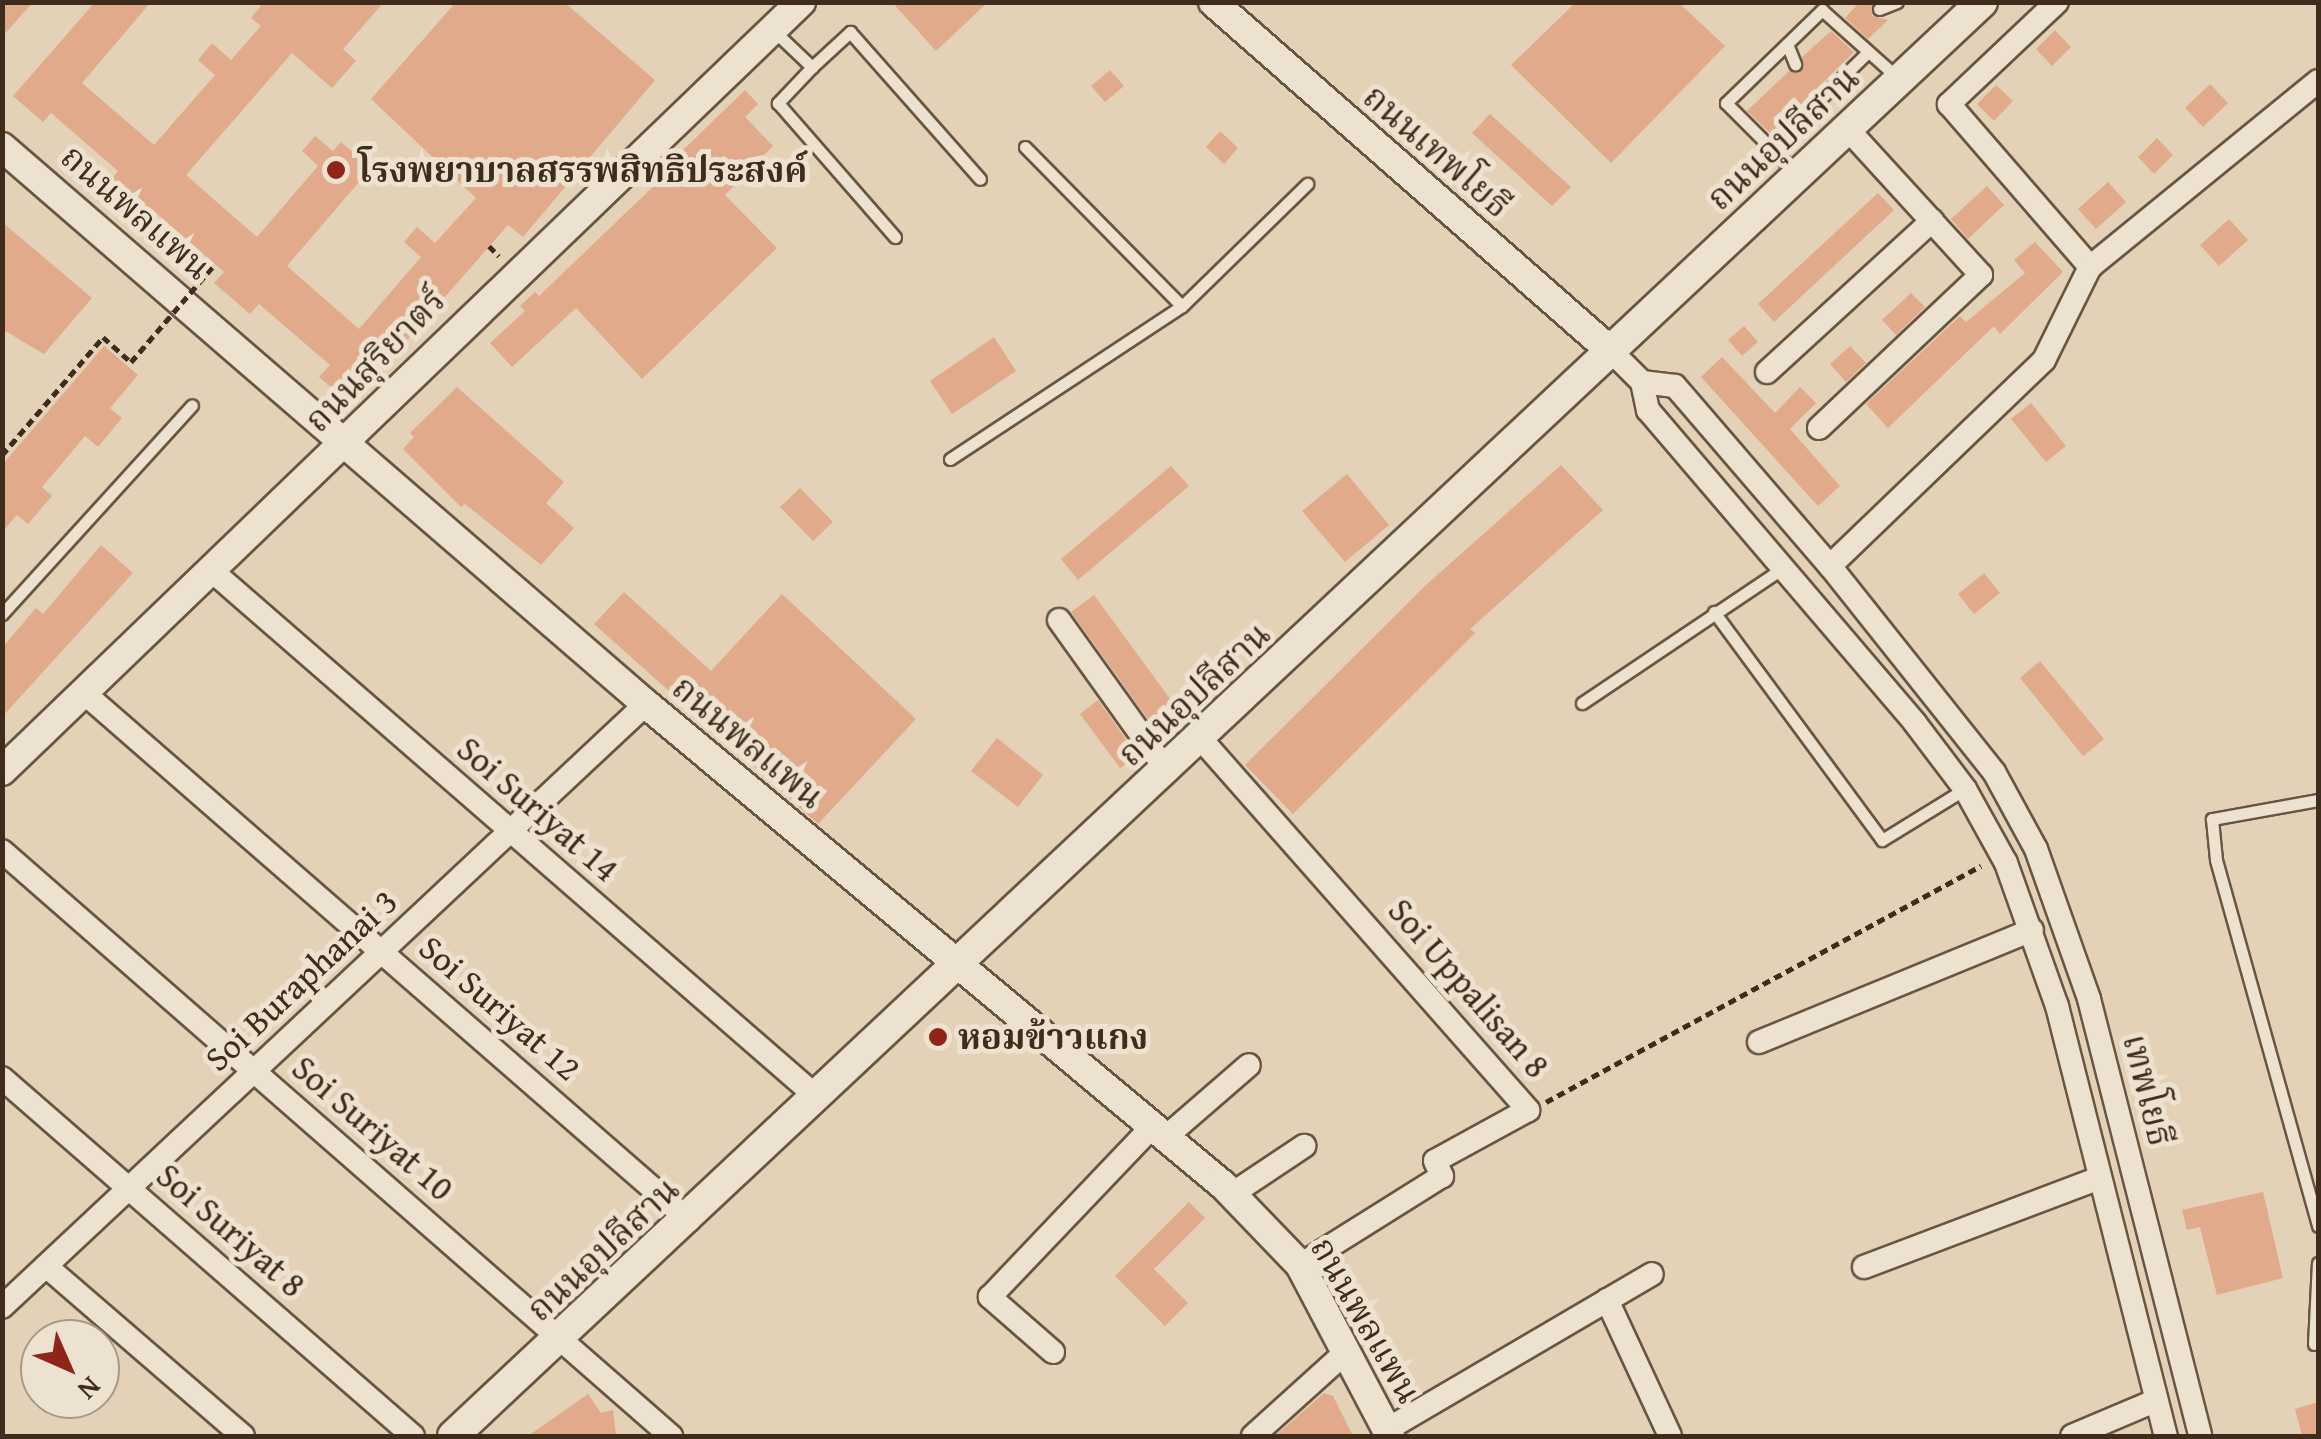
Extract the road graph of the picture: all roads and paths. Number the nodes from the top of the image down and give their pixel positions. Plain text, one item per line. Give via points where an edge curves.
1 (802, 2) edge
2 (1214, 2) edge
3 (1897, 2) edge
4 (1982, 2) edge
5 (1823, 6) edge
6 (2041, 8) edge
7 (1879, 9) dead end
8 (773, 30) junction
9 (1787, 44) junction
10 (1866, 54) junction
11 (1794, 64) dead end
12 (812, 67) junction
13 (1900, 80) junction
14 (2318, 81) edge
15 (1847, 128) junction
16 (2, 147) edge
17 (1025, 147) dead end
18 (1771, 147) junction
19 (1798, 175) junction
20 (980, 179) dead end
21 (1307, 184) dead end
22 (1932, 221) junction
23 (895, 237) dead end
24 (215, 264) dead end
25 (2090, 267) junction
26 (1182, 306) junction
27 (1613, 353) junction
28 (1768, 372) dead end
29 (1642, 382) junction
30 (192, 405) dead end
31 (1818, 428) dead end
32 (345, 442) junction
33 (2, 455) edge
34 (950, 459) dead end
35 (1786, 566) junction
36 (1830, 566) junction
37 (212, 572) junction
38 (1714, 612) junction
39 (2, 614) edge
40 (1059, 620) dead end
41 (83, 692) junction
42 (1582, 703) dead end
43 (646, 704) junction
44 (1201, 739) junction
45 (1167, 770) junction
46 (2, 771) edge
47 (1994, 772) junction
48 (1965, 789) junction
49 (2318, 800) edge
50 (511, 831) junction
51 (2, 851) edge
52 (2001, 855) junction
53 (2032, 930) junction
54 (383, 952) junction
55 (956, 967) junction
56 (1759, 1042) dead end
57 (1249, 1065) dead end
58 (255, 1070) junction
59 (2, 1078) edge
60 (818, 1098) junction
61 (1528, 1110) junction
62 (1160, 1130) junction
63 (1304, 1146) dead end
64 (2099, 1178) junction
65 (131, 1188) junction
66 (1232, 1194) junction
67 (690, 1220) junction
68 (2318, 1226) edge
69 (2318, 1263) edge
70 (1300, 1265) junction
71 (46, 1266) junction
72 (1864, 1267) dead end
73 (1652, 1274) dead end
74 (1608, 1300) junction
75 (2, 1307) edge
76 (561, 1340) junction
77 (2314, 1344) dead end
78 (1054, 1352) dead end
79 (1345, 1352) junction
80 (2157, 1400) junction
81 (1388, 1433) edge
82 (243, 1436) edge
83 (413, 1436) edge
84 (453, 1436) edge
85 (671, 1436) edge
86 (1253, 1436) edge
87 (1670, 1436) edge
88 (2072, 1436) edge
89 (2166, 1436) edge
90 (2200, 1436) edge

1 - 8 street, ถนนสุริยาตร์
2 - 27 street, ถนนเทพโยธี
3 - 7 lane
4 - 13 main road, ถนนอุปลีสาน
5 - 9 lane
5 - 10 lane
6 - 25 street via 1949,104
8 - 12 lane
8 - 32 street, ถนนสุริยาตร์
9 - 11 lane
9 - 18 lane via 1726,103
10 - 13 lane
10 - 18 lane
12 - 20 lane via 850,32
12 - 23 lane via 778,103
13 - 15 main road, ถนนอุปลีสาน
14 - 25 street
15 - 19 main road, ถนนอุปลีสาน
15 - 22 street
16 - 32 street, ถนนพลแพน
17 - 26 lane
18 - 19 lane
19 - 27 main road, ถนนอุปลีสาน
21 - 26 lane
22 - 28 street
22 - 31 street via 1981,275
24 - 33 path, bridge via 131,362 103,337
25 - 36 street via 2044,360
26 - 34 lane
27 - 29 street, เทพโยธี
27 - 44 main road, ถนนอุปลีสาน
29 - 35 street, เทพโยธี via 1648,410
29 - 36 street, เทพโยธี via 1674,386
30 - 39 lane
32 - 37 street, ถนนสุริยาตร์
32 - 43 street, ถนนพลแพน
35 - 38 lane
35 - 48 street, เทพโยธี
36 - 47 street, เทพโยธี
37 - 41 street, ถนนสุริยาตร์
37 - 50 street, Soi Suriyat 14
38 - 42 lane
38 - 48 lane via 1882,840
40 - 45 street
41 - 46 street, ถนนสุริยาตร์
41 - 54 street, Soi Suriyat 12
43 - 50 street, Soi Buraphanai 3
43 - 55 street, ถนนพลแพน
44 - 45 main road, ถนนอุปลีสาน
44 - 61 street, Soi Uppalisan 8
45 - 55 main road, ถนนอุปลีสาน
47 - 48 street
47 - 90 street, เทพโยธี via 2036,849 2089,999
48 - 52 street, เทพโยธี
49 - 68 lane via 2212,819 2216,860
50 - 54 street, Soi Buraphanai 3
50 - 60 street, Soi Suriyat 14
51 - 58 street, Soi Suriyat 10
52 - 53 street, เทพโยธี
52 - 61 path
53 - 56 street
53 - 64 street, เทพโยธี
54 - 58 street, Soi Buraphanai 3
54 - 67 street, Soi Suriyat 12
55 - 60 main road, ถนนอุปลีสาน
55 - 62 street, ถนนพลแพน
57 - 62 street
58 - 65 street, Soi Buraphanai 3
58 - 76 street, Soi Suriyat 10
59 - 65 street, Soi Suriyat 8
60 - 67 main road, ถนนอุปลีสาน
61 - 70 street, Soi Uppalisan 8 via 1435,1161 1442,1176
62 - 66 street, ถนนพลแพน
62 - 78 street via 990,1297
63 - 66 street
64 - 72 street
64 - 80 street, เทพโยธี
65 - 71 street, Soi Buraphanai 3
65 - 83 street, Soi Suriyat 8
66 - 70 street, ถนนพลแพน
67 - 76 main road, ถนนอุปลีสาน
69 - 77 lane
70 - 79 street, ถนนพลแพน
71 - 75 street, Soi Buraphanai 3
71 - 82 street
73 - 74 street
74 - 81 street
74 - 87 street
76 - 84 main road, ถนนอุปลีสาน
76 - 85 street, Soi Suriyat 10
79 - 81 street, ถนนพลแพน
79 - 86 street
80 - 88 street
80 - 89 street, เทพโยธี

